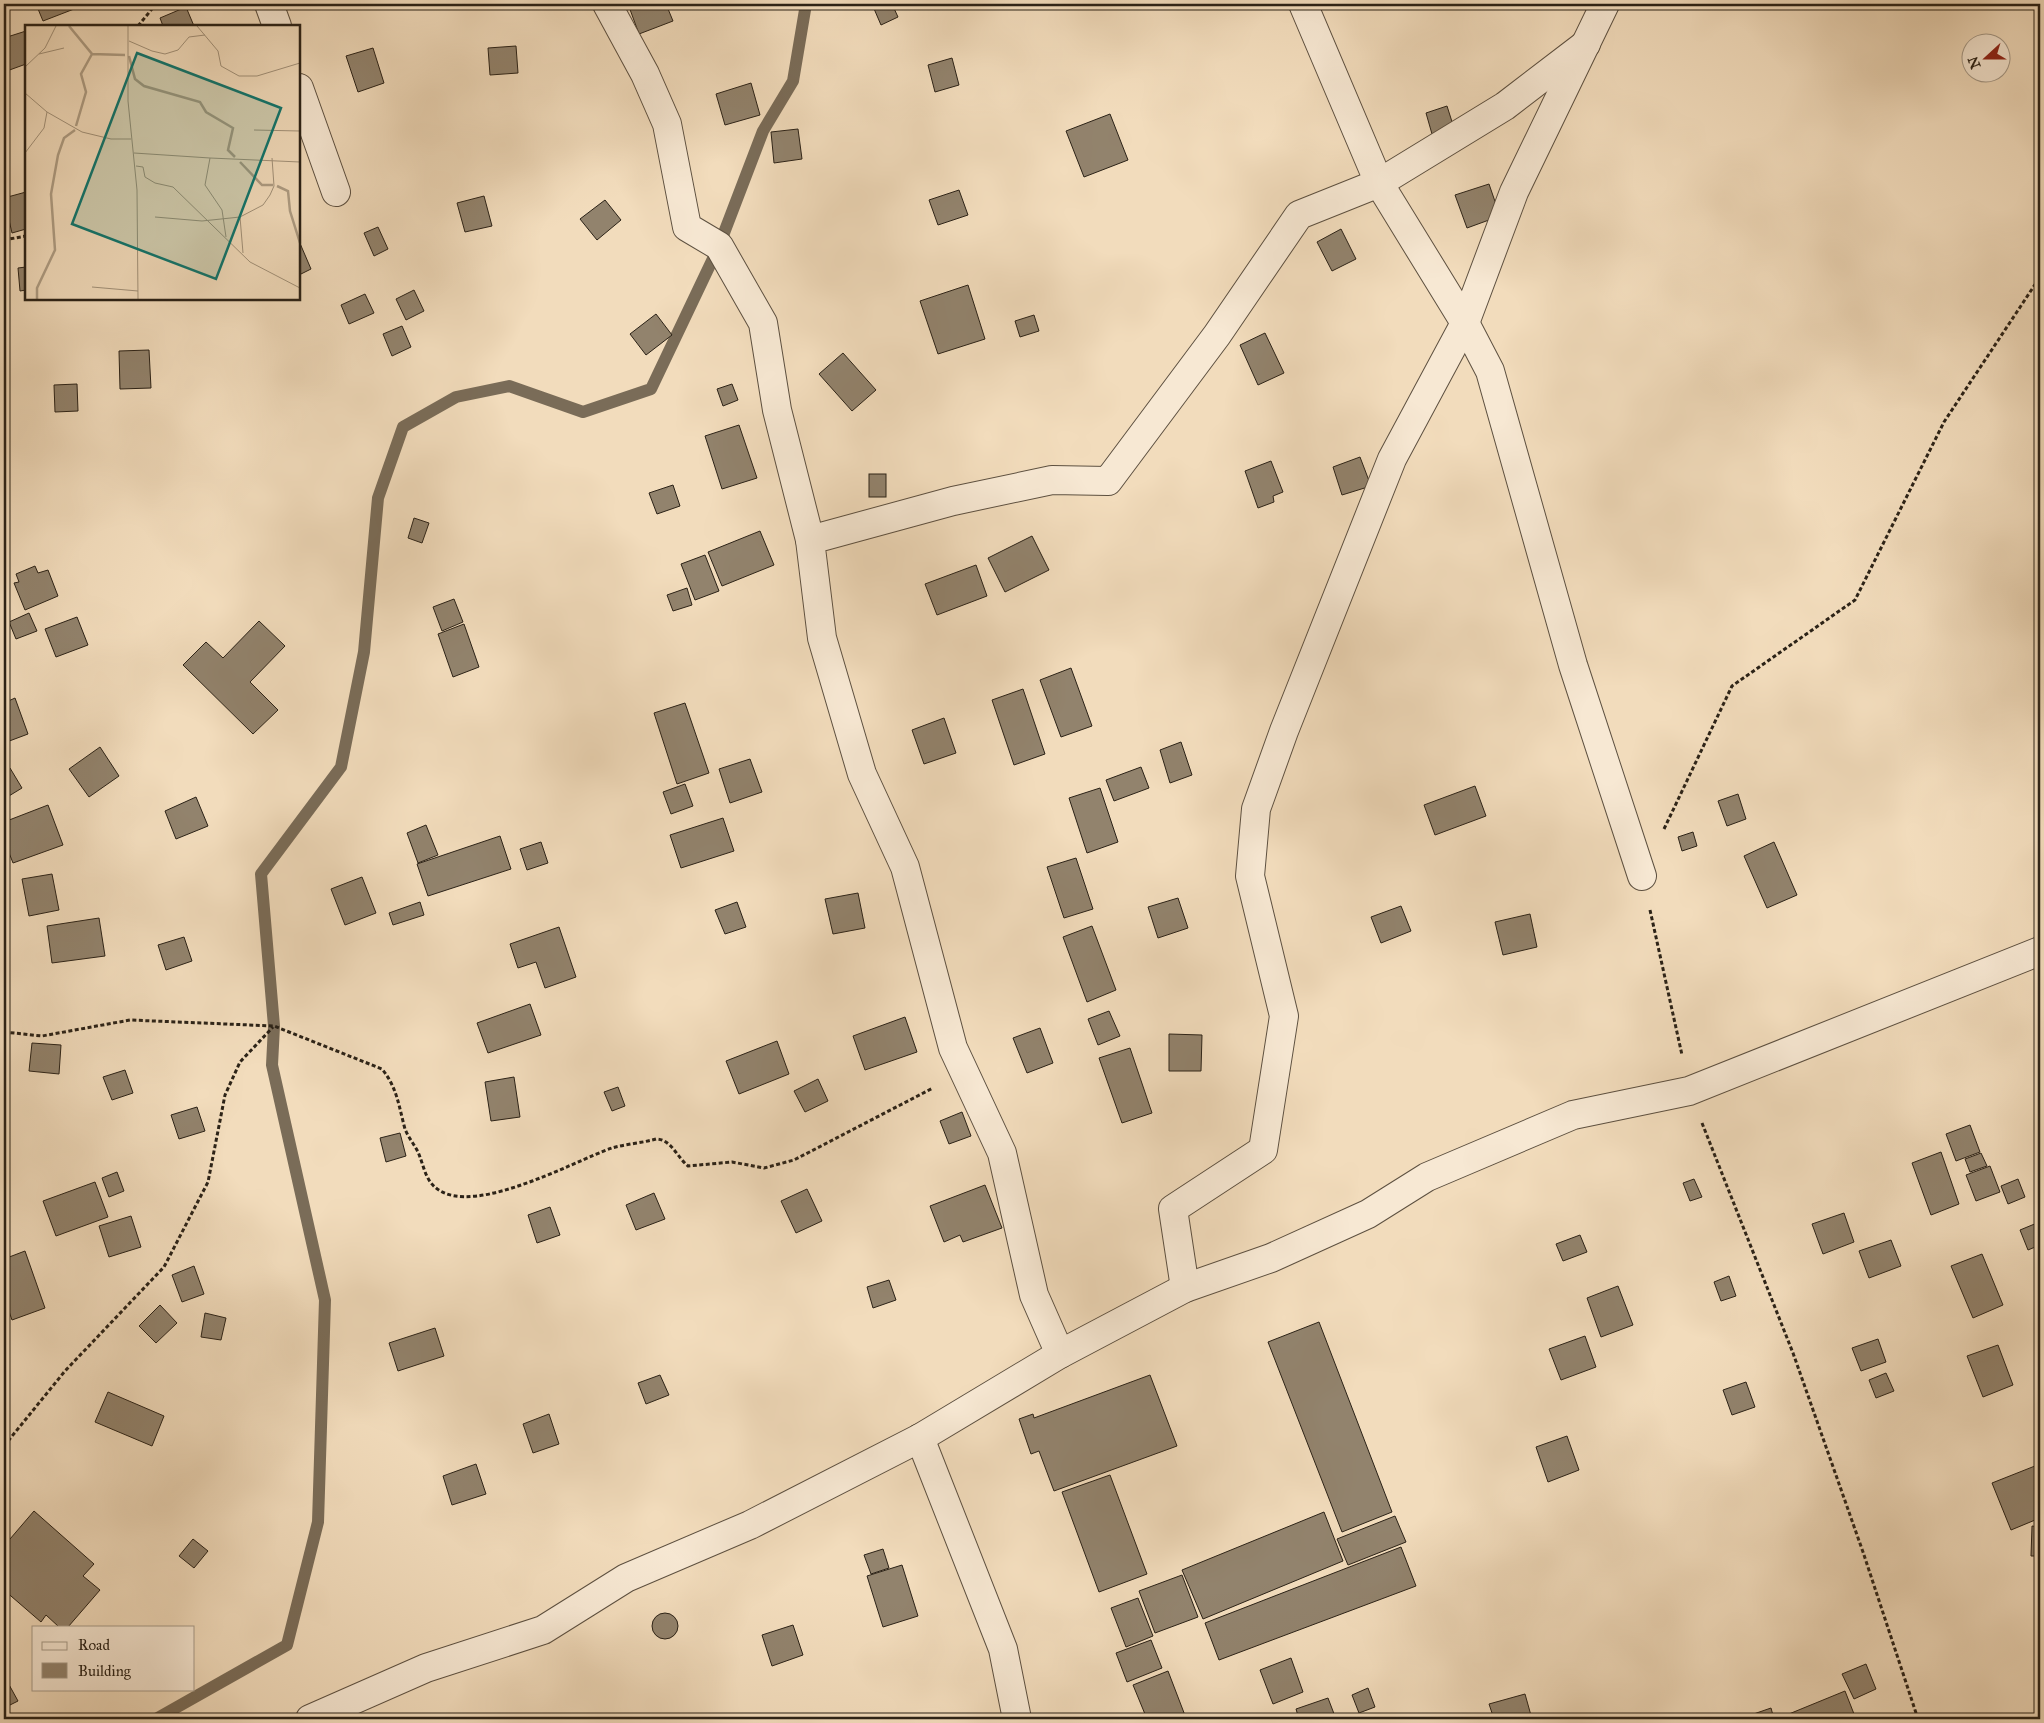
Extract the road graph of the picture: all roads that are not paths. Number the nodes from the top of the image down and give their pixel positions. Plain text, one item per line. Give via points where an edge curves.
1 (268, 4) edge
2 (607, 4) edge
3 (1304, 4) edge
4 (1605, 4) edge
5 (277, 25) edge
6 (1586, 44) junction
7 (300, 91) edge
8 (1379, 184) junction
9 (336, 192) dead end
10 (1465, 323) junction
11 (810, 540) junction
12 (1642, 876) road end
13 (2040, 951) edge
14 (1185, 1288) junction
15 (1060, 1354) junction
16 (920, 1438) junction
17 (310, 1719) edge
18 (1017, 1719) edge

1 - 5 street
2 - 11 street via 645,74 667,124 687,227 719,246 763,323 777,410
3 - 8 street
4 - 6 street
6 - 8 street via 1505,106
6 - 10 street via 1514,192
7 - 9 street
8 - 10 street
8 - 11 street via 1299,215 1218,335 1108,482 1052,480 952,501
10 - 12 street via 1490,371 1573,665
10 - 14 street via 1392,459 1256,809 1250,876 1284,1016 1263,1150 1173,1209
11 - 15 street via 822,638 859,765 905,867 953,1048 1002,1153 1034,1295
13 - 14 street via 1690,1091 1573,1114 1427,1176 1368,1214 1271,1258
14 - 15 street
15 - 16 street
16 - 17 street via 750,1525 626,1578 543,1630 426,1668
16 - 18 street via 1003,1649

